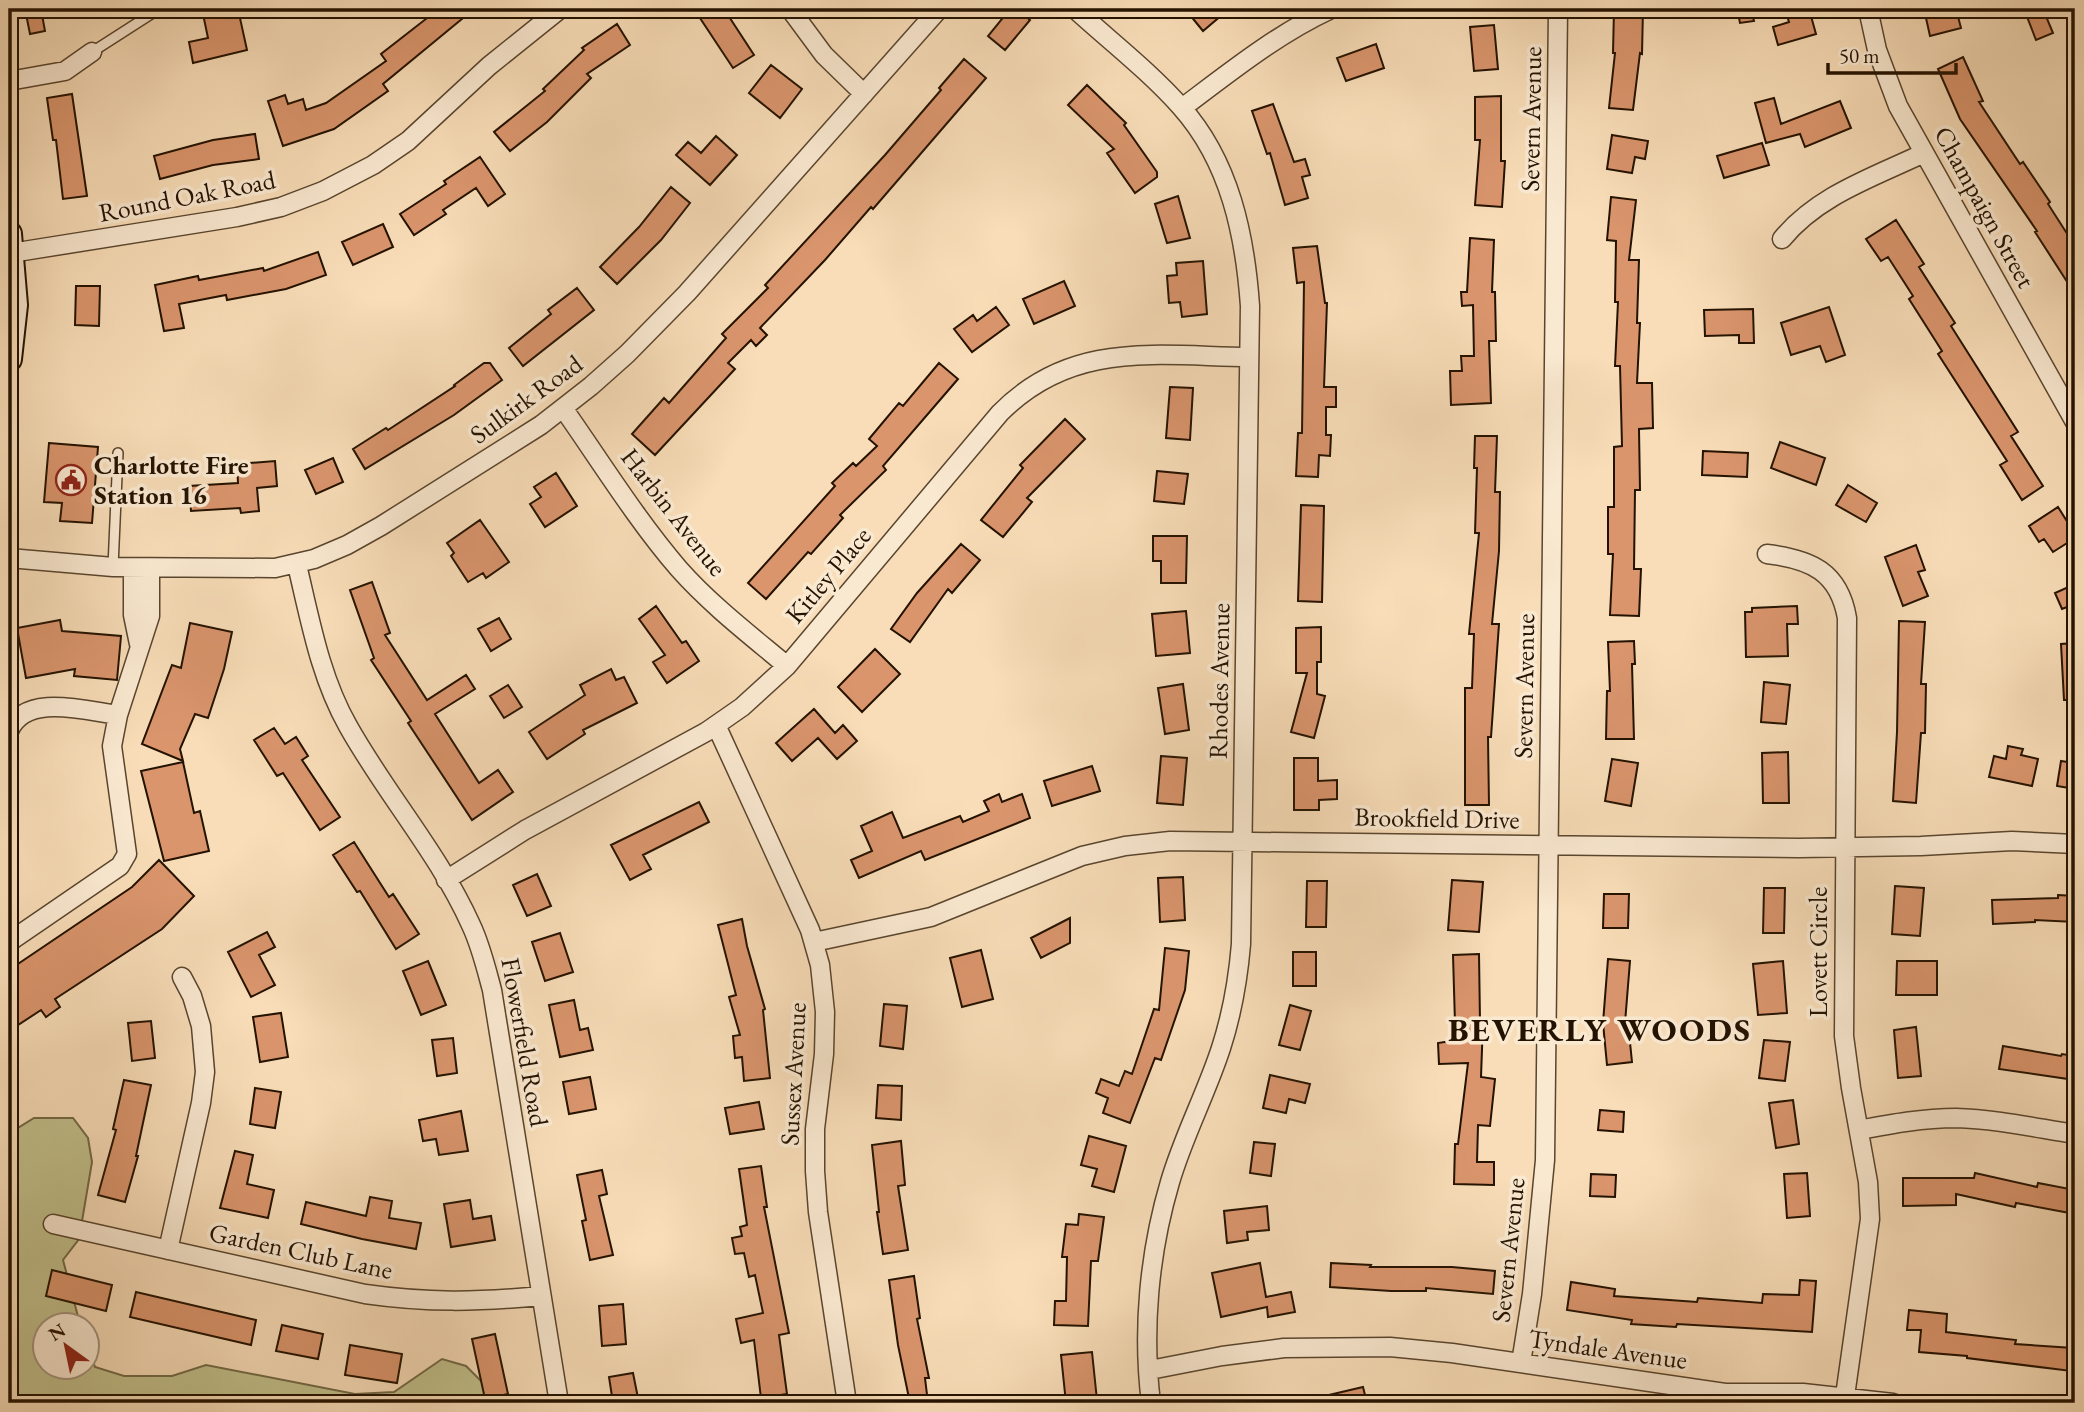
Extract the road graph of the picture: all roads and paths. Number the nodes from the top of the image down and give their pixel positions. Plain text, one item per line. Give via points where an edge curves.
1 (159, 9) edge
2 (560, 9) edge
3 (790, 9) edge
4 (939, 9) edge
5 (1074, 9) edge
6 (1331, 9) edge
7 (1558, 9) edge
8 (1868, 9) edge
9 (92, 52) joint
10 (9, 81) edge
11 (864, 94) junction
12 (1182, 108) junction
13 (1924, 153) junction
14 (1782, 239) dead end
15 (10, 244) edge
16 (1249, 357) junction
17 (9, 359) edge
18 (563, 408) junction
19 (2075, 422) edge
20 (118, 453) dead end
21 (1767, 554) dead end
22 (9, 558) edge
23 (297, 565) junction
24 (113, 567) junction
25 (142, 568) junction
26 (787, 666) junction
27 (118, 715) junction
28 (716, 725) junction
29 (9, 731) edge
30 (1243, 842) junction
31 (2075, 844) edge
32 (1549, 845) junction
33 (1845, 848) junction
34 (446, 880) junction
35 (9, 942) edge
36 (814, 942) junction
37 (183, 977) dead end
38 (1859, 1130) junction
39 (2075, 1134) edge
40 (53, 1224) dead end
41 (168, 1250) junction
42 (541, 1296) junction
43 (1521, 1363) junction
44 (1150, 1370) junction
45 (1845, 1396) junction
46 (559, 1403) edge
47 (848, 1403) edge
48 (1151, 1403) edge
49 (1893, 1403) edge

1 - 9 lane
2 - 15 street, Round Oak Road via 489,66 408,141 323,191 237,217
3 - 11 street via 824,55
4 - 11 street, Sulkirk Road
5 - 12 street, Rhodes Avenue
6 - 12 street via 1274,40
7 - 32 street, Severn Avenue
8 - 13 street, Champaign Street via 1890,88
9 - 10 street via 65,71
11 - 18 street, Sulkirk Road via 649,334
12 - 16 street, Rhodes Avenue via 1209,149 1239,222 1247,263
13 - 14 street via 1825,200
13 - 19 street, Champaign Street
15 - 17 street via 15,305
16 - 26 street, Kitley Place via 1111,357 1071,367 1033,385 1000,413
16 - 30 street, Rhodes Avenue
18 - 23 street, Sulkirk Road via 381,526
18 - 26 street, Harbin Avenue via 679,568 721,611
20 - 24 lane
21 - 33 street, Lovett Circle via 1789,556 1819,569 1844,600
22 - 24 street, Sulkirk Road
23 - 25 street, Sulkirk Road
23 - 34 street, Flowerfield Road via 323,667 346,724
24 - 25 street, Sulkirk Road
25 - 27 street via 150,616
26 - 28 street, Kitley Place
27 - 29 street via 55,706 36,708 20,715
27 - 35 street via 112,746 127,854 120,866
28 - 34 street, Kitley Place via 526,830
28 - 36 street, Sussex Avenue
30 - 32 street, Brookfield Drive
30 - 36 street, Brookfield Drive via 1170,841 1082,856 931,917
30 - 44 street, Rhodes Avenue via 1238,981 1221,1048 1178,1159 1158,1231 1149,1303
31 - 33 street, Brookfield Drive via 2012,841
32 - 33 street, Brookfield Drive
32 - 43 street, Severn Avenue via 1545,1160
33 - 38 street, Lovett Circle via 1844,1036
34 - 42 street, Flowerfield Road via 470,922 492,990
36 - 47 street, Sussex Avenue via 825,1012 814,1171
37 - 41 street via 201,1026 205,1072
38 - 39 street via 1955,1118
38 - 45 street, Lovett Circle via 1870,1219
40 - 41 street, Garden Club Lane
41 - 42 street, Garden Club Lane via 408,1300 470,1302
42 - 46 street, Flowerfield Road
43 - 44 street, Tyndale Avenue via 1390,1347 1325,1346 1222,1356
43 - 45 street, Tyndale Avenue via 1725,1393
44 - 48 street, Rhodes Avenue
45 - 49 street, Tyndale Avenue

